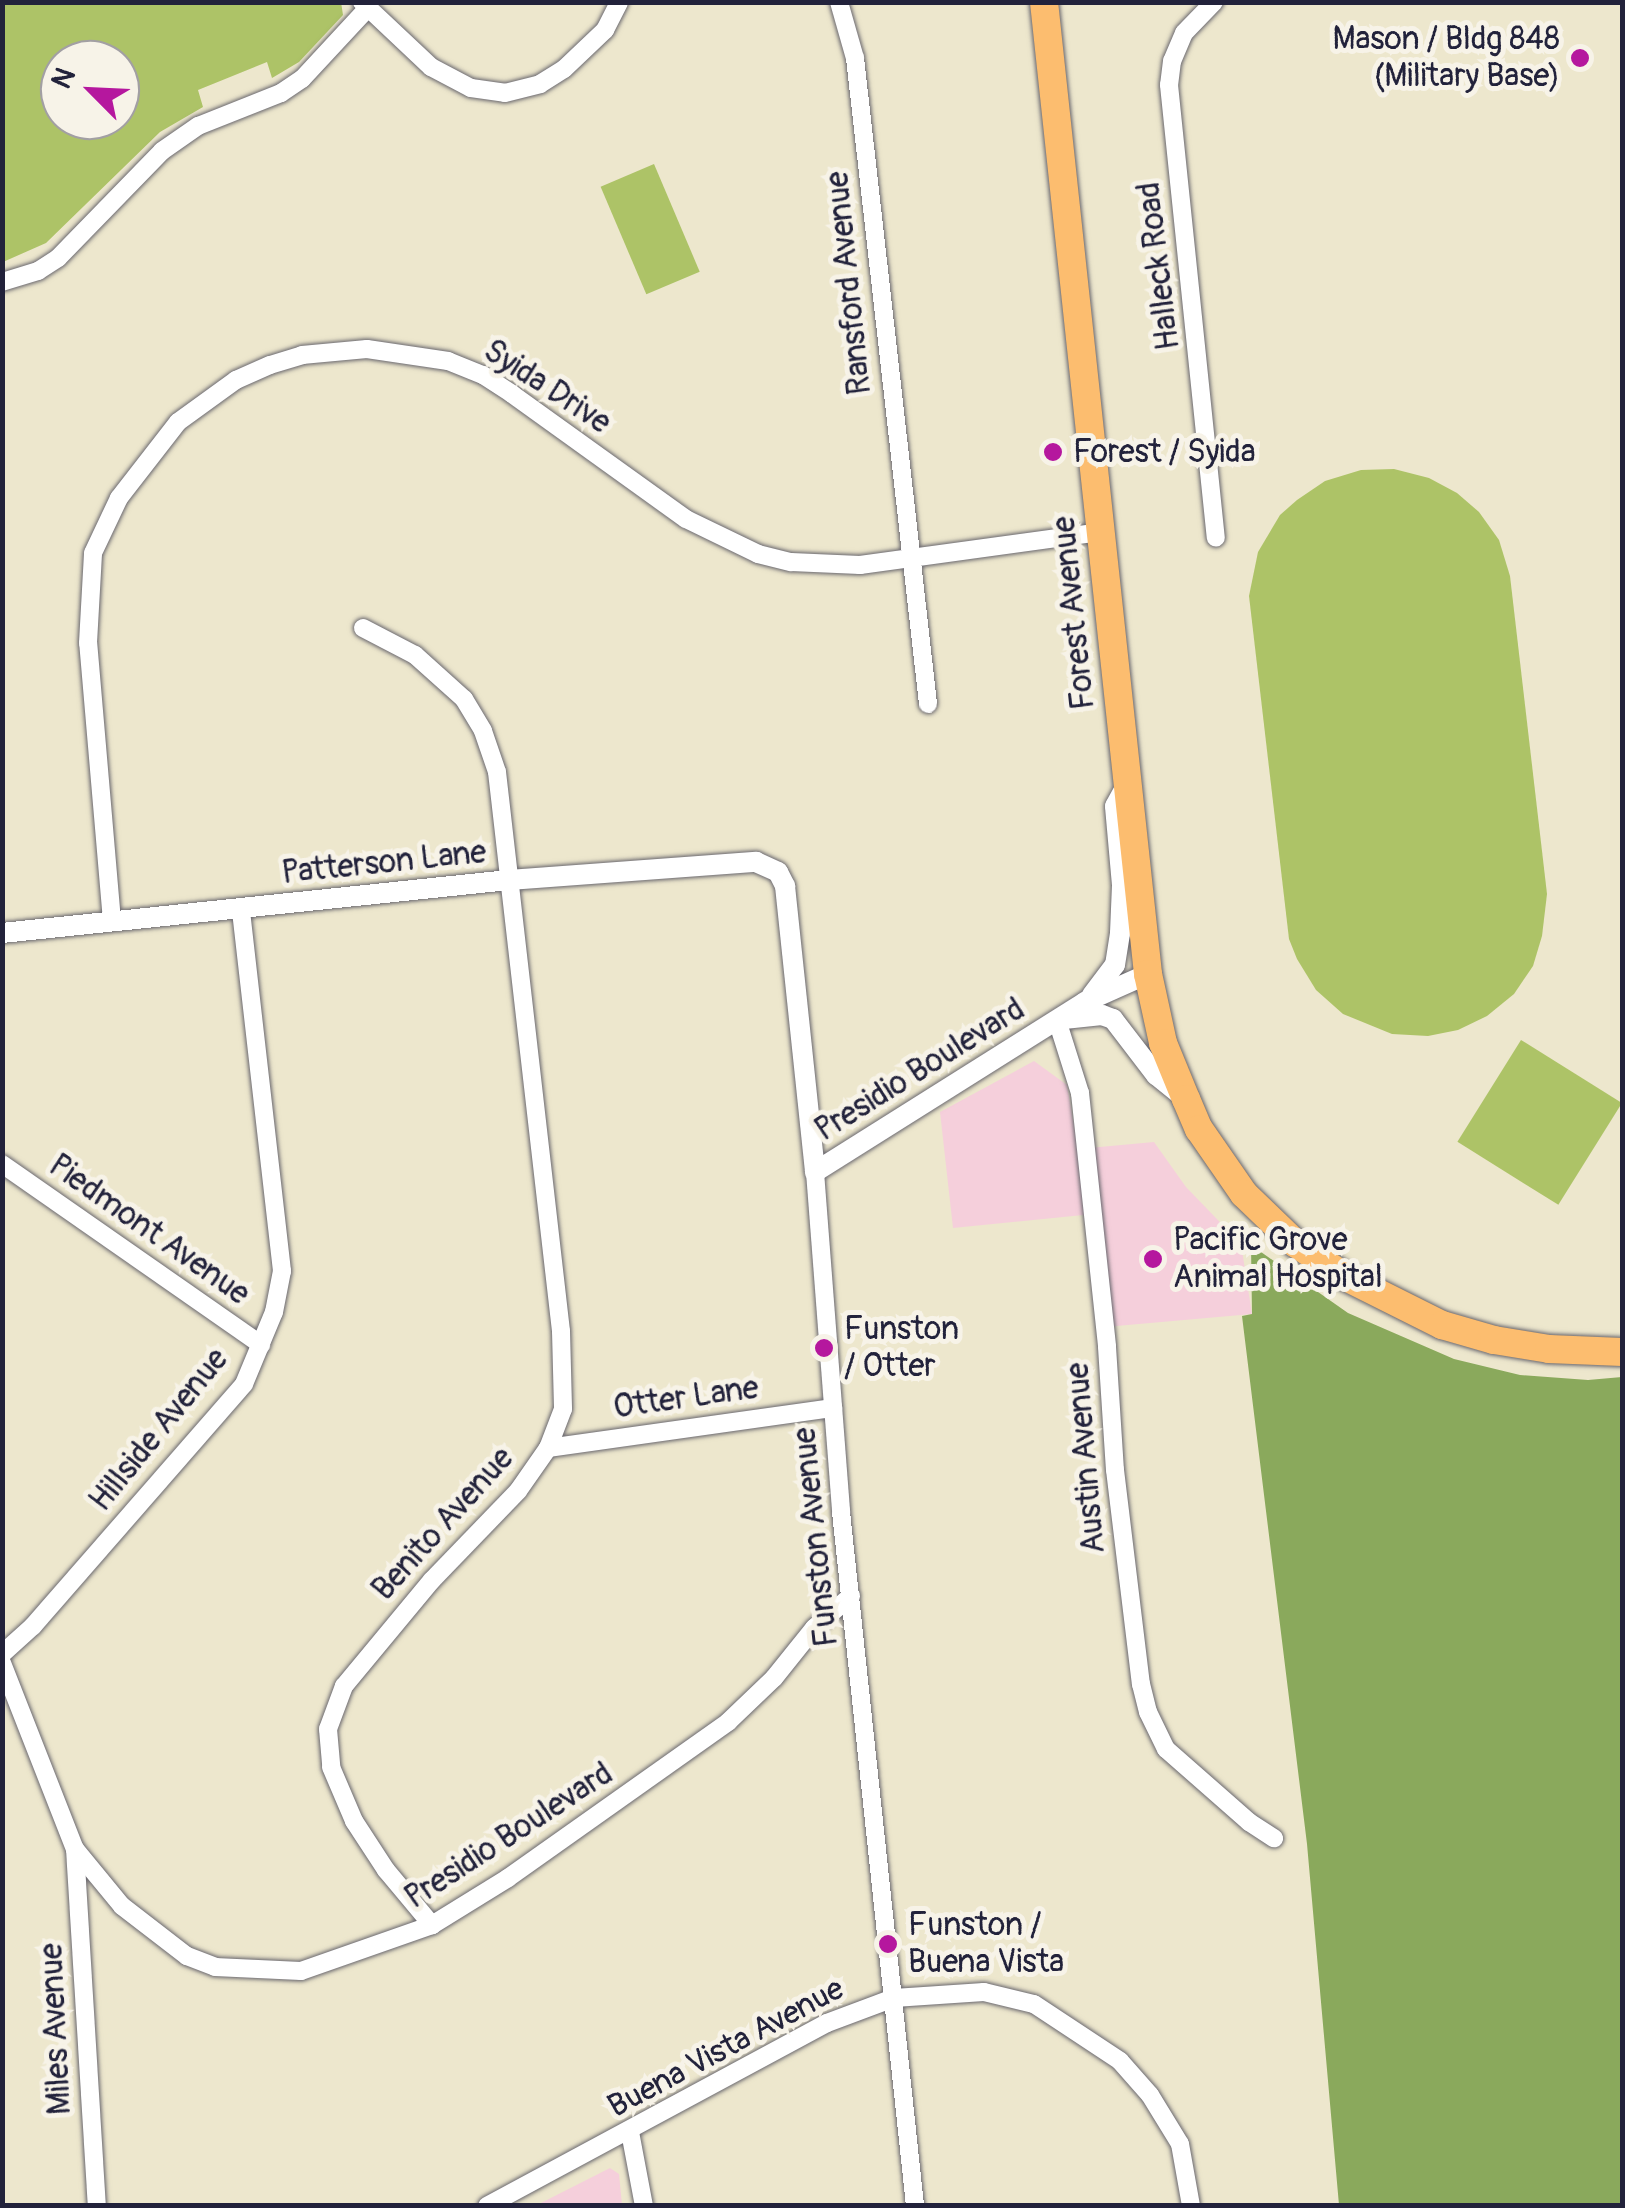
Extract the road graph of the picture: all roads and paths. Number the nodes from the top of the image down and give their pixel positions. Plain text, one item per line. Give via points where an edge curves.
1 (619, 2) edge
2 (839, 2) edge
3 (1044, 2) edge
4 (1214, 2) edge
5 (364, 6) edge
6 (2, 282) edge
7 (1100, 532) junction
8 (1216, 538) dead end
9 (910, 560) junction
10 (363, 628) dead end
11 (928, 704) dead end
12 (1128, 784) junction
13 (772, 868) joint
14 (508, 880) junction
15 (241, 909) junction
16 (112, 922) junction
17 (2, 933) edge
18 (1148, 974) junction
19 (1085, 1002) junction
20 (1057, 1020) junction
21 (1186, 1099) junction
22 (2, 1164) edge
23 (815, 1172) junction
24 (261, 1345) junction
25 (1622, 1352) edge
26 (833, 1408) junction
27 (548, 1448) junction
28 (851, 1596) junction
29 (2, 1654) edge
30 (2, 1663) edge
31 (1274, 1838) dead end
32 (76, 1849) junction
33 (432, 1925) junction
34 (894, 1998) junction
35 (630, 2132) junction
36 (97, 2206) edge
37 (487, 2206) edge
38 (644, 2206) edge
39 (915, 2206) edge
40 (1191, 2206) edge

1 - 5 street via 606,30 564,69 506,93 452,80
2 - 9 street, Ransford Avenue via 855,58
3 - 7 main road, Forest Avenue
4 - 8 street, Halleck Road via 1184,33 1170,85
5 - 6 street via 302,79 198,126 162,151 58,258
7 - 9 street, Syida Drive
7 - 12 main road, Forest Avenue
9 - 11 street, Ransford Avenue
9 - 16 street, Syida Drive via 824,567 732,543 686,518 483,375 418,353 367,348 302,354 236,380 178,422 151,453 93,553 88,643
10 - 14 street, Benito Avenue via 438,672 483,731 497,772
12 - 18 main road, Forest Avenue
12 - 19 street via 1115,806 1122,885 1114,965
13 - 14 street, Patterson Lane via 748,862
13 - 23 street, Funston Avenue via 785,886
14 - 15 street, Patterson Lane
14 - 27 street, Benito Avenue via 561,1330 563,1409
15 - 16 street, Patterson Lane
15 - 24 street, Hillside Avenue via 282,1271
16 - 17 street, Patterson Lane
18 - 19 street, Presidio Boulevard
18 - 21 main road, Forest Avenue via 1163,1043
19 - 20 street, Presidio Boulevard
20 - 21 street, Presidio Boulevard via 1114,1019 1156,1075
20 - 23 street, Presidio Boulevard
20 - 31 street, Austin Avenue via 1082,1110 1140,1684 1158,1738 1176,1759
21 - 25 main road, Forest Avenue via 1244,1194 1295,1243 1344,1276 1442,1325 1549,1350
22 - 24 street, Piedmont Avenue
23 - 26 street, Funston Avenue
24 - 29 street, Hillside Avenue via 244,1384
26 - 27 street, Otter Lane
26 - 28 street, Funston Avenue
27 - 33 street, Benito Avenue via 518,1491 344,1686 331,1718 328,1750 338,1788 386,1870
28 - 33 street, Presidio Boulevard via 752,1701 704,1741
28 - 34 street, Funston Avenue
30 - 32 street, Presidio Boulevard
32 - 33 street, Presidio Boulevard via 122,1906 187,1956 215,1966 301,1970
32 - 36 street, Miles Avenue
34 - 35 street, Buena Vista Avenue via 828,2023
34 - 39 street, Funston Avenue
34 - 40 street, Buena Vista Avenue via 1008,1996 1092,2038 1120,2061 1171,2125 1187,2167
35 - 37 street, Buena Vista Avenue
35 - 38 street

